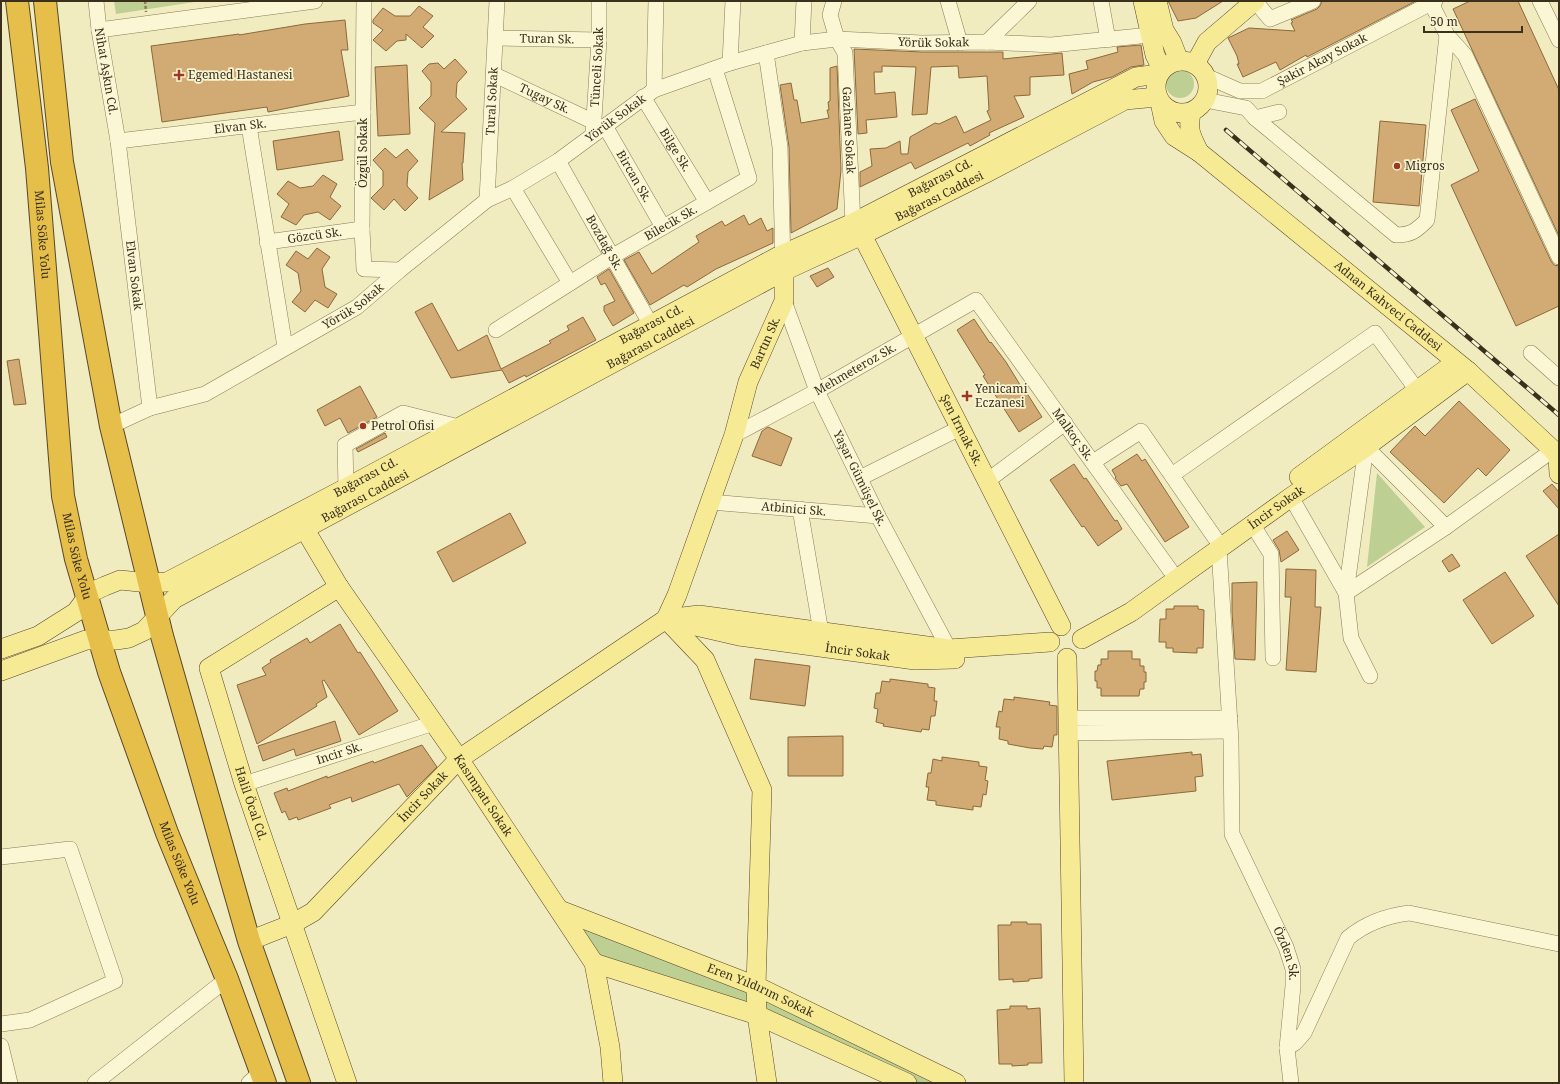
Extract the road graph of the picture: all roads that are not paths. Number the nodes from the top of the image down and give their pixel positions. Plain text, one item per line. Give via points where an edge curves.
1 (17, 1) edge
2 (45, 1) edge
3 (96, 1) edge
4 (315, 1) edge
5 (364, 1) edge
6 (497, 1) edge
7 (599, 1) edge
8 (656, 1) edge
9 (733, 1) edge
10 (804, 1) edge
11 (834, 1) edge
12 (948, 1) edge
13 (1029, 1) edge
14 (1101, 1) edge
15 (1143, 1) edge
16 (1157, 1) edge
17 (1255, 1) edge
18 (1313, 1) edge
19 (1540, 1) edge
20 (1433, 2) edge
21 (243, 6) edge
22 (99, 30) junction
23 (1150, 35) junction
24 (1447, 35) junction
25 (496, 38) junction
26 (837, 39) junction
27 (599, 40) junction
28 (1108, 40) junction
29 (1559, 40) edge
30 (960, 42) junction
31 (987, 42) junction
32 (802, 43) junction
33 (766, 53) junction
34 (730, 63) junction
35 (1193, 67) junction
36 (715, 69) junction
37 (1161, 71) junction
38 (495, 76) junction
39 (1262, 91) junction
40 (649, 94) junction
41 (1158, 99) junction
42 (1198, 106) junction
43 (363, 112) junction
44 (1279, 112) dead end
45 (1255, 118) junction
46 (249, 126) junction
47 (597, 127) junction
48 (118, 141) junction
49 (1199, 152) junction
50 (558, 161) junction
51 (513, 188) junction
52 (487, 200) junction
53 (707, 202) junction
54 (663, 227) junction
55 (362, 229) junction
56 (858, 229) junction
57 (267, 242) junction
58 (613, 256) junction
59 (1559, 257) edge
60 (783, 263) junction
61 (400, 270) junction
62 (570, 283) junction
63 (784, 300) junction
64 (976, 300) joint
65 (651, 325) junction
66 (496, 330) dead end
67 (913, 336) junction
68 (285, 347) junction
69 (1531, 353) dead end
70 (1462, 367) junction
71 (1559, 378) edge
72 (1417, 390) junction
73 (817, 391) junction
74 (150, 408) junction
75 (1065, 423) junction
76 (110, 426) junction
77 (960, 428) junction
78 (462, 434) junction
79 (734, 435) junction
80 (1366, 447) junction
81 (1557, 460) edge
82 (1093, 462) junction
83 (1172, 475) junction
84 (860, 478) junction
85 (987, 481) junction
86 (346, 488) junction
87 (1291, 497) junction
88 (710, 502) junction
89 (800, 510) junction
90 (878, 516) junction
91 (1252, 524) junction
92 (1446, 527) junction
93 (304, 528) junction
94 (1217, 543) junction
95 (1170, 570) junction
96 (149, 583) junction
97 (340, 587) junction
98 (1346, 593) junction
99 (87, 597) junction
100 (157, 616) junction
101 (666, 619) junction
102 (1061, 626) junction
103 (821, 632) junction
104 (1081, 636) junction
105 (100, 641) junction
106 (1050, 645) junction
107 (1, 649) edge
108 (949, 649) junction
109 (1067, 658) junction
110 (1273, 658) dead end
111 (1, 671) edge
112 (1370, 676) dead end
113 (434, 723) junction
114 (1230, 724) junction
115 (1068, 725) junction
116 (459, 759) junction
117 (244, 784) junction
118 (1, 857) edge
119 (560, 910) junction
120 (292, 924) junction
121 (249, 941) junction
122 (1559, 944) edge
123 (594, 963) junction
124 (227, 979) junction
125 (756, 986) junction
126 (757, 1015) junction
127 (1, 1024) edge
128 (1, 1046) edge
129 (1287, 1048) junction
130 (258, 1079) edge
131 (10, 1083) edge
132 (95, 1083) edge
133 (299, 1083) edge
134 (347, 1083) edge
135 (612, 1083) edge
136 (767, 1083) edge
137 (907, 1083) edge
138 (956, 1083) edge
139 (1074, 1083) edge
140 (1291, 1083) edge

1 - 99 highway, Milas Söke Yolu via 37,168 63,496
2 - 76 highway via 62,162
3 - 22 street, Nihat Aşkın Cd.
4 - 21 street
5 - 43 street, Özgül Sokak
6 - 25 street, Tural Sokak
7 - 27 street, Tünceli Sokak
8 - 40 street
9 - 34 street
10 - 32 street
11 - 26 street, Gazhane Sokak via 830,15
12 - 30 street
13 - 31 street
14 - 28 street
15 - 23 main road
16 - 35 main road via 1164,30
17 - 18 street via 1270,19
17 - 35 main road via 1207,42
19 - 29 street
20 - 24 street
20 - 39 street, Şakir Akay Sokak
21 - 22 street
22 - 48 street, Nihat Aşkın Cd.
23 - 28 street, Yörük Sokak
23 - 37 main road
24 - 45 street via 1427,220 1419,229 1408,235 1396,235
24 - 59 street via 1465,55
25 - 27 street, Turan Sk.
25 - 38 street, Tural Sokak
26 - 30 street, Yörük Sokak
26 - 32 street, Yörük Sokak
26 - 56 street, Gazhane Sokak via 845,53
27 - 47 street, Tünceli Sokak
28 - 31 street, Yörük Sokak via 1051,45
30 - 31 street, Yörük Sokak
32 - 33 street, Yörük Sokak
33 - 34 street, Yörük Sokak
33 - 60 street, Bartın Sk. via 780,147
34 - 36 street, Yörük Sokak
35 - 37 main road via 1173,62
35 - 39 street, Şakir Akay Sokak via 1240,91
35 - 42 main road via 1208,84 1208,92
36 - 40 street, Yörük Sokak
36 - 53 street, Bilecik Sk. via 749,178
37 - 41 main road via 1155,87
37 - 56 main road, Bağarası Cd. via 1136,77
38 - 47 street, Tugay Sk.
38 - 52 street, Tural Sokak
39 - 45 street
40 - 47 street, Yörük Sokak
40 - 53 street, Bilge Sk.
41 - 42 main road via 1174,112 1183,113
41 - 49 main road, Adnan Kahveci Caddesi via 1164,121 1174,136
41 - 56 main road, Bağarası Caddesi via 1125,100 986,173
42 - 45 street via 1246,108
42 - 49 main road via 1189,127 1190,135
43 - 46 street, Elvan Sk.
43 - 55 street, Özgül Sokak
44 - 45 street
46 - 48 street, Elvan Sk.
46 - 57 street
47 - 50 street, Yörük Sokak
47 - 54 street, Bircan Sk.
48 - 74 street, Elvan Sokak
49 - 70 main road, Adnan Kahveci Caddesi
50 - 51 street, Yörük Sokak
50 - 58 street, Bozdağ Sk.
51 - 52 street, Yörük Sokak
51 - 62 street
52 - 61 street, Yörük Sokak
53 - 54 street, Bilecik Sk.
54 - 58 street, Bilecik Sk.
55 - 57 street, Gözcü Sk.
55 - 61 street, Özgül Sokak via 364,269
56 - 60 main road, Bağarası Caddesi
56 - 67 main road, Şen Irmak Sk.
57 - 68 street
58 - 62 street, Bilecik Sk.
58 - 65 street, Bozdağ Sk.
60 - 63 main road, Bartın Sk.
60 - 65 main road, Bağarası Cd.
60 - 78 main road, Bağarası Caddesi
61 - 68 street, Yörük Sokak via 357,307
62 - 66 street, Bilecik Sk.
63 - 73 street, Yaşar Gümüşel Sk.
63 - 79 main road, Bartın Sk. via 748,382
64 - 67 street, Mehmeteroz Sk.
64 - 75 street, Malkoç Sk.
65 - 78 main road, Bağarası Cd.
67 - 73 street, Mehmeteroz Sk.
67 - 77 main road, Şen Irmak Sk.
68 - 74 street, Yörük Sokak via 205,394
69 - 71 street
70 - 72 main road, İncir Sokak
70 - 80 main road, İncir Sokak
70 - 81 main road, Adnan Kahveci Caddesi
72 - 83 street via 1375,333
72 - 94 main road, İncir Sokak
73 - 79 street, Mehmeteroz Sk.
73 - 84 street, Yaşar Gümüşel Sk.
74 - 76 street, Yörük Sokak
75 - 82 street, Malkoç Sk.
75 - 85 street
76 - 96 highway
77 - 84 street
77 - 85 main road, Şen Irmak Sk.
78 - 86 main road, Bağarası Cd.
78 - 86 street via 404,413 345,445
78 - 93 main road, Bağarası Caddesi
79 - 88 main road, Bartın Sk.
80 - 87 main road, İncir Sokak
80 - 92 street
80 - 98 street
81 - 92 street
82 - 83 street via 1141,430
82 - 95 street, Malkoç Sk.
83 - 94 street
84 - 90 street, Yaşar Gümüşel Sk.
85 - 102 main road, Şen Irmak Sk.
86 - 96 main road, Bağarası Cd. via 167,582
87 - 91 main road, İncir Sokak
87 - 98 street
88 - 89 street, Atbinici Sk.
88 - 101 main road, Bartın Sk.
89 - 90 street, Atbinici Sk.
89 - 103 street
90 - 108 street, Yaşar Gümüşel Sk.
91 - 94 main road, İncir Sokak
91 - 110 street via 1271,554
92 - 98 street
93 - 97 main road, Kasımpatı Sokak
93 - 100 main road, Bağarası Caddesi via 174,599
94 - 95 main road, İncir Sokak
94 - 104 main road, İncir Sokak via 1131,612
94 - 114 street
95 - 104 main road, İncir Sokak
96 - 99 main road via 120,580 94,591
96 - 100 highway
97 - 113 main road, Kasımpatı Sokak
97 - 117 main road, Halil Öcal Cd. via 209,668
98 - 112 street via 1351,638
99 - 105 highway, Milas Söke Yolu
99 - 107 main road via 76,612 38,636
100 - 105 main road via 144,631 129,638
100 - 121 highway
101 - 103 main road, İncir Sokak via 700,615
101 - 106 main road, İncir Sokak via 739,636 915,660 986,659
101 - 116 main road, İncir Sokak
101 - 125 main road via 705,660 762,790
102 - 104 main road via 1072,626
102 - 106 main road via 1052,632
103 - 108 main road, İncir Sokak
104 - 109 main road via 1080,650
105 - 111 main road via 86,640
105 - 124 highway, Milas Söke Yolu via 167,833
106 - 108 main road, İncir Sokak
106 - 109 main road via 1057,656
109 - 115 main road
113 - 116 main road, Kasımpatı Sokak
113 - 117 street, Incir Sk.
114 - 115 street
114 - 129 street, Özden Sk. via 1232,834 1286,947 1293,969
115 - 139 main road
116 - 119 main road, Kasımpatı Sokak
116 - 120 main road, İncir Sokak via 313,912
117 - 120 main road, Halil Öcal Cd.
118 - 127 street via 70,849 115,981 30,1020
119 - 123 main road, Kasımpatı Sokak
119 - 125 main road, Eren Yıldırım Sokak
120 - 121 main road, İncir Sokak
120 - 134 main road, Halil Öcal Cd.
121 - 133 highway
122 - 129 street via 1408,913 1373,921 1348,938 1304,1033
123 - 126 main road, Eren Yıldırım Sokak
123 - 135 main road, Kasımpatı Sokak via 610,1047
124 - 130 highway, Milas Söke Yolu
124 - 132 street
125 - 126 main road
125 - 138 main road, Eren Yıldırım Sokak
126 - 136 main road
126 - 137 main road, Eren Yıldırım Sokak
128 - 131 street
129 - 140 street, Özden Sk.

